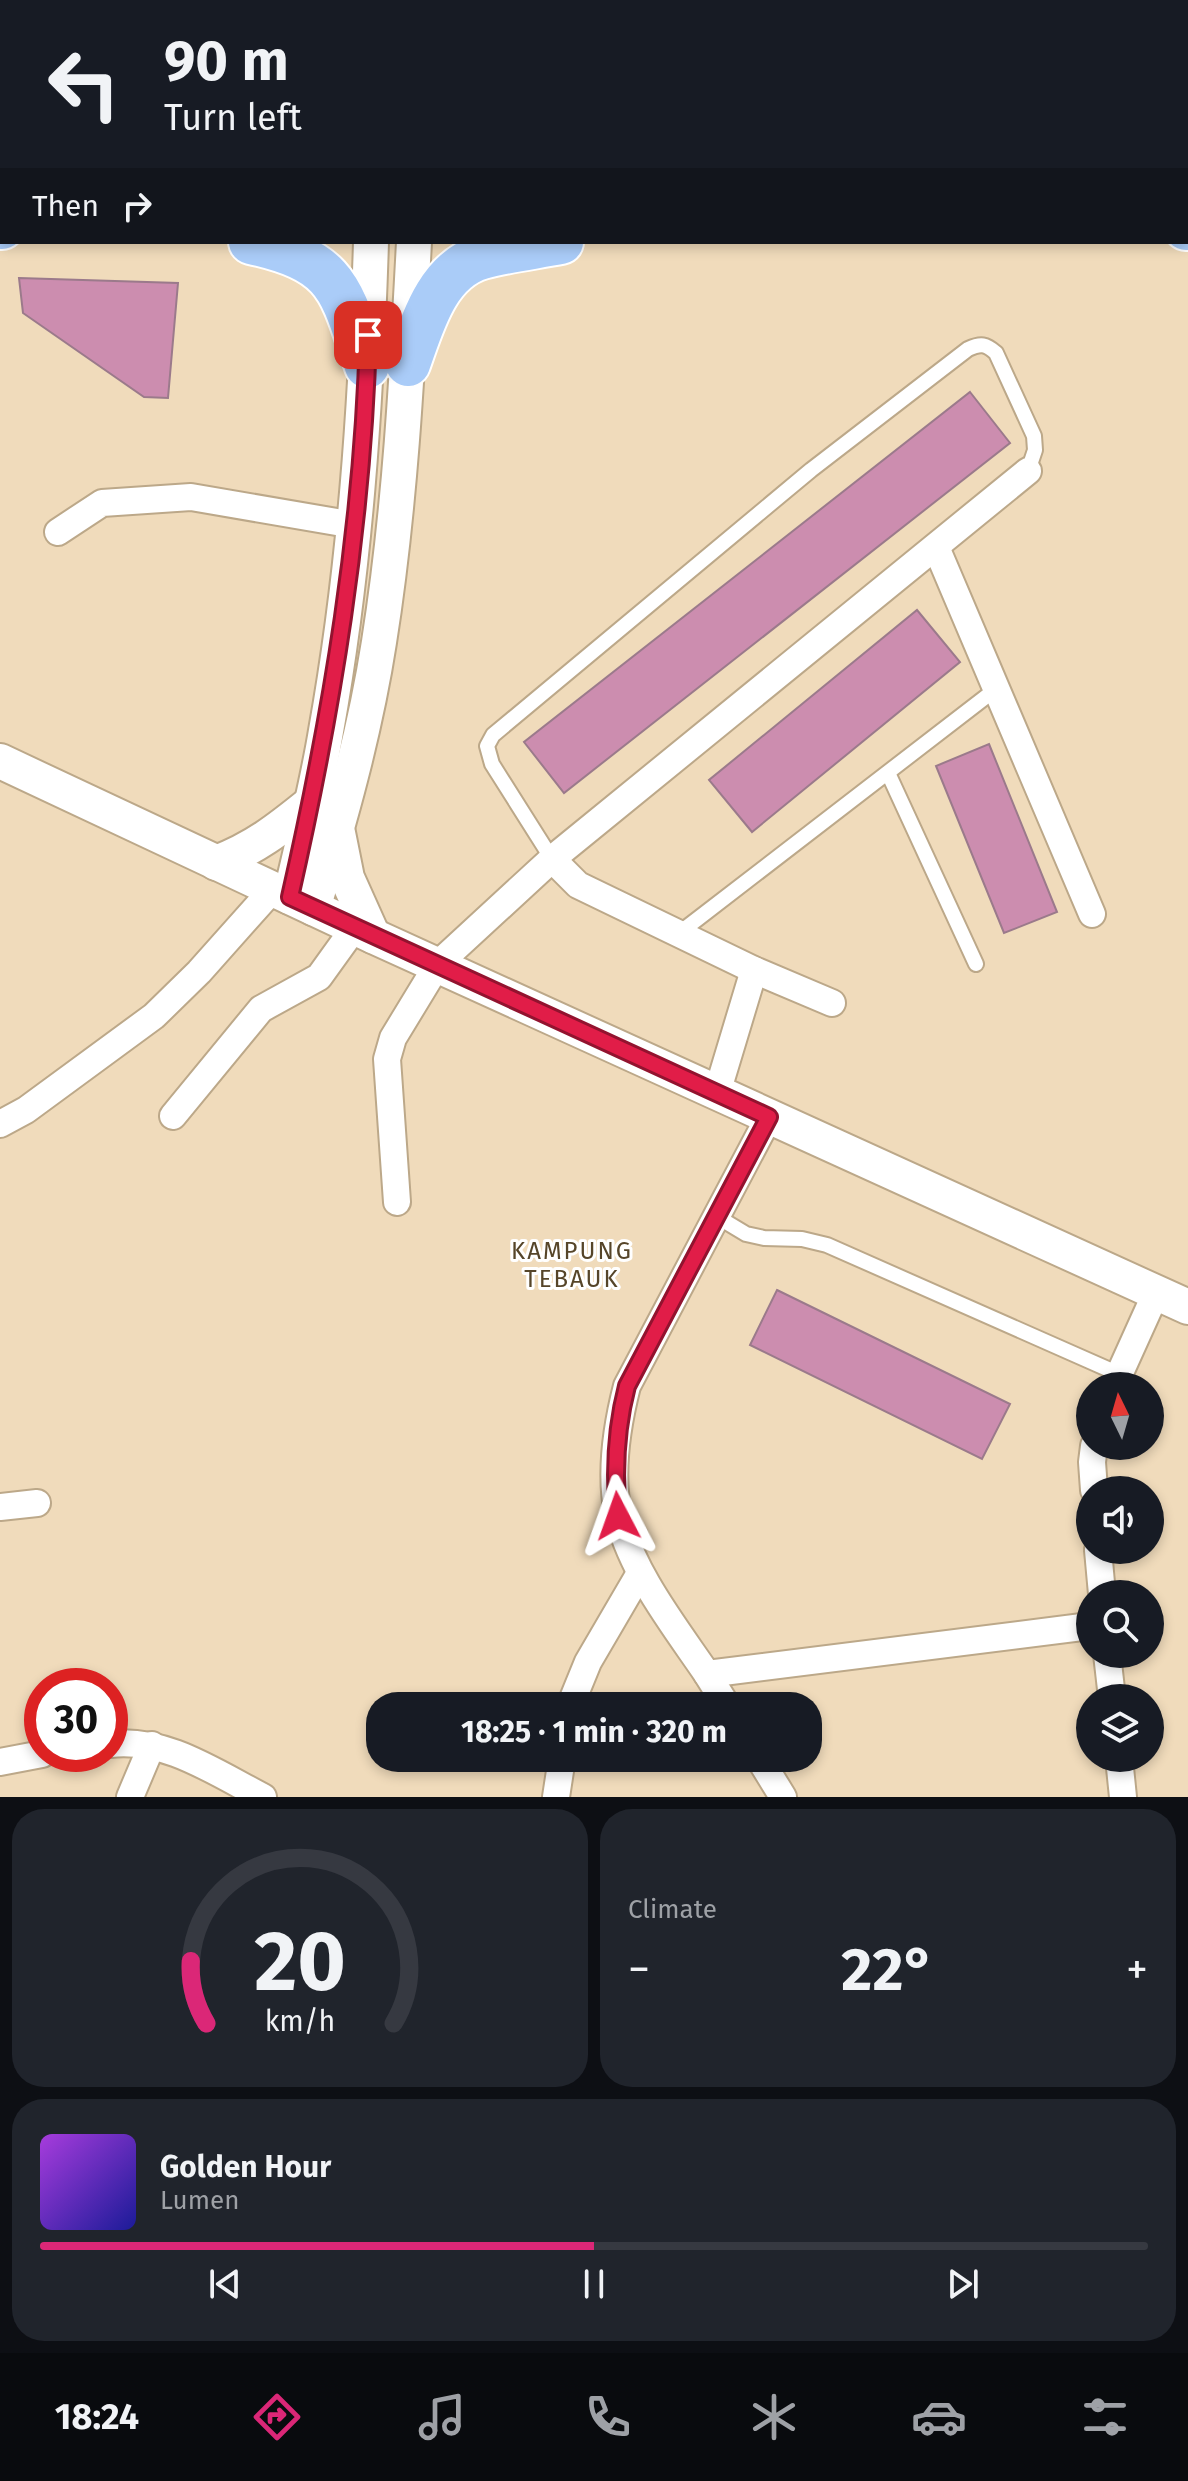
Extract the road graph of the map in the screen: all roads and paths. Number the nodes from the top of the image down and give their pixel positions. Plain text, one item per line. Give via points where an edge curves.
1 (260, 244) edge
2 (371, 244) edge
3 (414, 244) edge
4 (550, 244) edge
5 (388, 365) junction
6 (1028, 471) joint
7 (354, 525) junction
8 (58, 532) dead end
9 (936, 547) junction
10 (996, 689) junction
11 (0, 761) edge
12 (888, 773) junction
13 (311, 803) junction
14 (337, 829) junction
15 (552, 859) junction
16 (216, 863) junction
17 (292, 898) junction
18 (1092, 914) dead end
19 (364, 932) junction
20 (678, 934) junction
21 (438, 964) junction
22 (976, 964) dead end
23 (754, 970) junction
24 (832, 1003) dead end
25 (717, 1093) junction
26 (173, 1116) dead end
27 (769, 1117) junction
28 (0, 1124) edge
29 (397, 1202) dead end
30 (716, 1216) junction
31 (1156, 1293) junction
32 (1188, 1307) edge
33 (1099, 1372) edge
34 (1120, 1372) edge
35 (37, 1503) dead end
36 (0, 1507) edge
37 (640, 1573) junction
38 (1076, 1628) edge
39 (707, 1674) junction
40 (576, 1692) edge
41 (718, 1692) edge
42 (128, 1743) edge
43 (152, 1745) junction
44 (24, 1757) edge
45 (0, 1762) edge
46 (560, 1772) edge
47 (768, 1772) edge
48 (1120, 1772) edge
49 (130, 1797) edge
50 (263, 1797) edge
51 (556, 1797) edge
52 (783, 1797) edge
53 (1123, 1797) edge

1 - 5 highway via 324,270
2 - 5 street
3 - 5 street
4 - 5 highway via 479,257 456,272
5 - 7 street
5 - 14 street via 393,548 365,717
6 - 9 street
6 - 15 lane via 1034,436 996,353 979,344 799,480 493,735 487,746 492,764
7 - 8 street via 191,497 102,503
7 - 13 street
9 - 10 street
9 - 15 street
10 - 12 lane
10 - 18 street
11 - 16 street
12 - 20 lane
12 - 22 lane
13 - 16 street via 248,851
13 - 17 street
14 - 17 street
14 - 19 street
15 - 20 street via 578,885
15 - 21 street
16 - 17 street
17 - 19 street
17 - 28 street via 199,972 154,1016
19 - 21 street
19 - 26 street via 319,977 261,1009
20 - 23 street
21 - 25 street
21 - 29 street via 393,1038 387,1059
23 - 24 street
23 - 25 street
25 - 27 street
27 - 30 street
27 - 31 street
30 - 33 lane via 746,1234 827,1245
30 - 37 street via 627,1386 620,1412 618,1516
31 - 32 street
31 - 34 street
35 - 36 street
37 - 39 street
37 - 40 street
38 - 39 street
39 - 41 street
42 - 43 street
43 - 49 street
43 - 50 street
44 - 45 street
46 - 51 street
47 - 52 street
48 - 53 street

